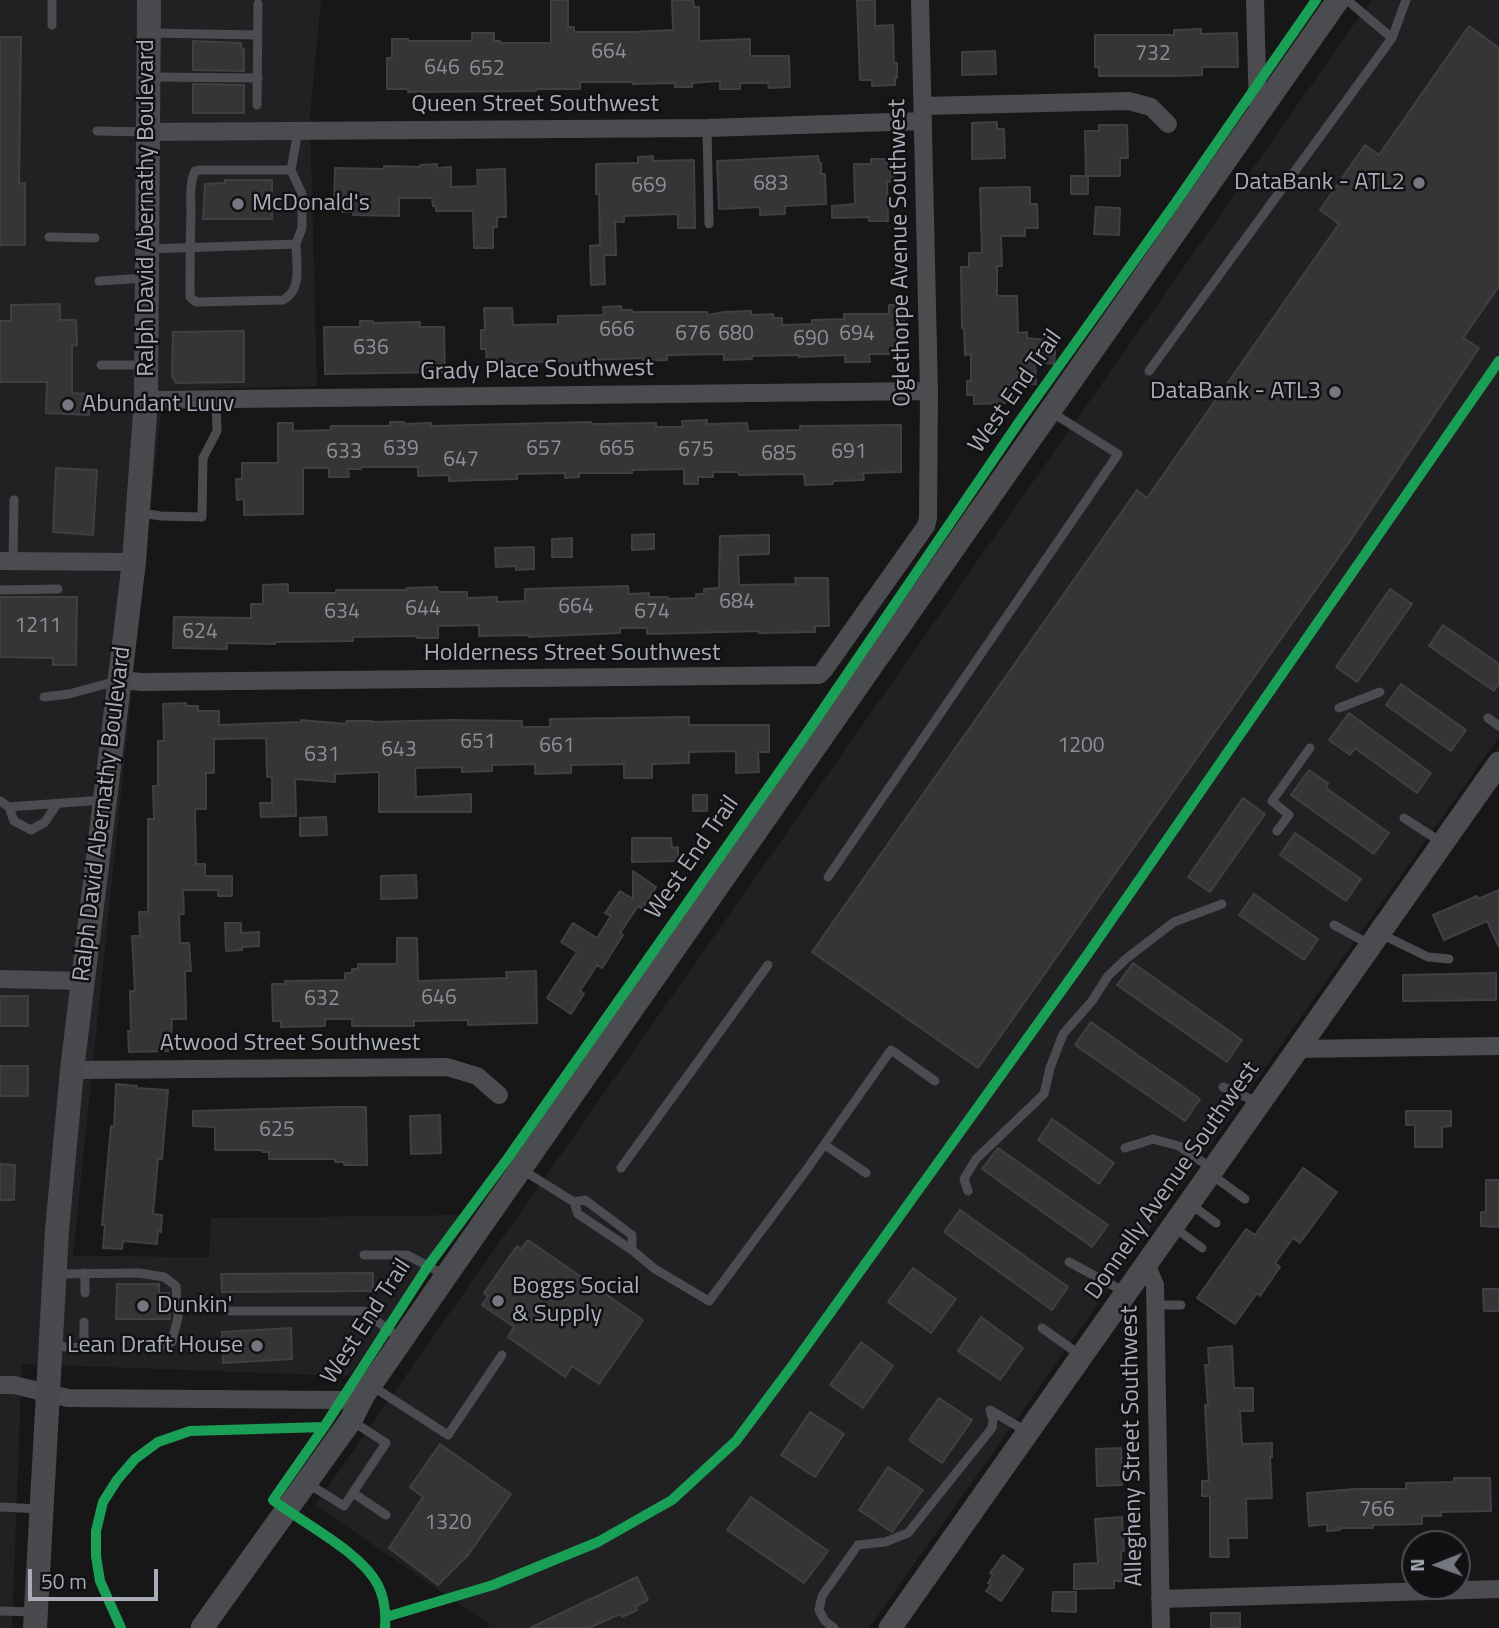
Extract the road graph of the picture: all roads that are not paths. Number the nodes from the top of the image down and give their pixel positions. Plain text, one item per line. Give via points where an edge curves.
1 (52, 0) edge
2 (149, 0) edge
3 (920, 0) edge
4 (1255, 0) edge
5 (1338, 0) edge
6 (1347, 0) edge
7 (1406, 0) edge
8 (258, 4) dead end
9 (52, 25) dead end
10 (149, 33) junction
11 (258, 35) junction
12 (1392, 38) junction
13 (148, 77) junction
14 (258, 78) junction
15 (257, 104) dead end
16 (923, 113) junction
17 (1258, 114) junction
18 (1168, 124) dead end
19 (707, 128) junction
20 (97, 131) dead end
21 (298, 131) junction
22 (147, 132) junction
23 (291, 170) junction
24 (709, 224) dead end
25 (49, 237) dead end
26 (95, 239) dead end
27 (296, 244) junction
28 (146, 248) junction
29 (191, 248) junction
30 (146, 278) junction
31 (99, 281) dead end
32 (101, 365) dead end
33 (146, 365) junction
34 (1149, 371) dead end
35 (929, 391) junction
36 (216, 399) junction
37 (146, 400) junction
38 (1049, 411) junction
39 (14, 500) dead end
40 (929, 505) joint
41 (138, 513) junction
42 (7, 561) edge
43 (134, 562) junction
44 (58, 589) dead end
45 (0, 590) edge
46 (120, 680) junction
47 (1380, 692) dead end
48 (44, 697) dead end
49 (1339, 708) dead end
50 (1488, 718) dead end
51 (1499, 726) edge
52 (1310, 748) dead end
53 (1499, 763) edge
54 (0, 800) edge
55 (105, 800) junction
56 (57, 804) junction
57 (9, 807) junction
58 (1404, 818) dead end
59 (1277, 831) dead end
60 (1443, 843) junction
61 (828, 877) dead end
62 (1223, 904) dead end
63 (1334, 925) dead end
64 (1375, 939) junction
65 (1449, 959) dead end
66 (768, 965) dead end
67 (0, 979) edge
68 (83, 981) junction
69 (1499, 1046) edge
70 (1297, 1049) junction
71 (72, 1070) junction
72 (935, 1081) dead end
73 (1223, 1087) dead end
74 (499, 1095) dead end
75 (1260, 1103) junction
76 (825, 1144) junction
77 (1125, 1148) dead end
78 (521, 1168) junction
79 (621, 1168) dead end
80 (1211, 1171) junction
81 (866, 1173) dead end
82 (968, 1191) dead end
83 (1244, 1199) dead end
84 (574, 1202) junction
85 (1189, 1203) junction
86 (1216, 1223) dead end
87 (1172, 1227) junction
88 (1202, 1248) dead end
89 (632, 1250) junction
90 (363, 1255) dead end
91 (1069, 1262) dead end
92 (1146, 1264) junction
93 (54, 1273) junction
94 (85, 1273) junction
95 (446, 1276) junction
96 (85, 1293) dead end
97 (1126, 1293) junction
98 (1181, 1305) dead end
99 (1154, 1306) junction
100 (230, 1311) dead end
101 (85, 1322) dead end
102 (1042, 1328) dead end
103 (401, 1341) junction
104 (50, 1346) junction
105 (153, 1349) dead end
106 (502, 1355) dead end
107 (1081, 1356) junction
108 (0, 1385) edge
109 (367, 1391) junction
110 (48, 1394) junction
111 (351, 1420) junction
112 (1028, 1432) junction
113 (307, 1483) junction
114 (353, 1493) junction
115 (0, 1507) edge
116 (41, 1509) junction
117 (386, 1516) dead end
118 (1499, 1589) edge
119 (1160, 1599) junction
120 (0, 1611) edge
121 (36, 1620) edge
122 (202, 1628) edge
123 (834, 1628) edge
124 (890, 1628) edge
125 (1161, 1628) edge

1 - 9 lane
2 - 10 main road, Ralph David Abernathy Boulevard
3 - 16 street, Oglethorpe Avenue Southwest
4 - 17 street
5 - 17 street
6 - 12 lane
7 - 12 lane
8 - 11 lane
10 - 11 lane
10 - 13 main road, Ralph David Abernathy Boulevard
11 - 14 lane
12 - 34 lane
13 - 14 lane
13 - 22 main road, Ralph David Abernathy Boulevard
14 - 15 lane
16 - 18 street, Queen Street Southwest via 1129,101 1151,107
16 - 19 street, Queen Street Southwest
16 - 35 street, Oglethorpe Avenue Southwest
17 - 38 street
19 - 21 street, Queen Street Southwest
19 - 24 lane
20 - 22 lane
21 - 22 street, Queen Street Southwest
21 - 23 lane
22 - 28 main road, Ralph David Abernathy Boulevard
23 - 27 lane via 302,194 302,228
23 - 29 lane via 195,171 191,179
25 - 26 lane
27 - 29 lane
27 - 29 lane via 296,286 283,300 196,302 190,297
28 - 29 lane
28 - 30 main road, Ralph David Abernathy Boulevard
30 - 31 lane
30 - 33 main road, Ralph David Abernathy Boulevard
32 - 33 lane
33 - 37 main road, Ralph David Abernathy Boulevard
35 - 36 street, Grady Place Southwest
35 - 40 street, Oglethorpe Avenue Southwest
36 - 37 street, Grady Place Southwest
36 - 41 lane via 218,431 203,458 202,517
37 - 41 main road, Ralph David Abernathy Boulevard
38 - 61 lane via 1118,454
38 - 78 street
39 - 42 lane
40 - 46 street, Holderness Street Southwest via 926,526 819,675
41 - 43 main road, Ralph David Abernathy Boulevard
42 - 43 street
43 - 46 main road, Ralph David Abernathy Boulevard
44 - 45 lane
46 - 48 lane via 69,695
46 - 55 main road, Ralph David Abernathy Boulevard
47 - 49 lane
50 - 51 lane
52 - 59 lane via 1272,801 1289,815
53 - 60 street, Donnelly Avenue Southwest
54 - 57 lane
55 - 56 lane
55 - 68 main road, Ralph David Abernathy Boulevard
56 - 57 lane
56 - 57 lane via 46,822 31,830 15,821
58 - 60 lane
60 - 64 street, Donnelly Avenue Southwest
62 - 82 lane via 1174,922 1108,976 1063,1034 1044,1094 976,1159 964,1179
63 - 64 lane
64 - 65 lane via 1428,957
64 - 70 street, Donnelly Avenue Southwest
66 - 79 lane
67 - 68 street
68 - 71 main road, Ralph David Abernathy Boulevard
69 - 70 street
70 - 75 street, Donnelly Avenue Southwest
71 - 74 street, Atwood Street Southwest via 447,1067 478,1076
71 - 93 main road, Ralph David Abernathy Boulevard
72 - 76 lane via 891,1050
73 - 75 lane
75 - 80 street, Donnelly Avenue Southwest
76 - 81 lane
76 - 89 lane via 709,1301
77 - 80 lane via 1153,1139 1180,1146
78 - 84 lane
78 - 95 street
80 - 83 lane
80 - 85 street, Donnelly Avenue Southwest
84 - 89 lane via 578,1214
84 - 89 lane via 585,1200 632,1235
85 - 86 lane
85 - 87 street, Donnelly Avenue Southwest
87 - 88 lane
87 - 92 street, Donnelly Avenue Southwest
90 - 95 lane via 407,1255
91 - 97 lane
92 - 97 street, Donnelly Avenue Southwest
92 - 99 street, Allegheny Street Southwest via 1155,1285
93 - 94 lane
93 - 104 main road, Ralph David Abernathy Boulevard
94 - 96 lane
94 - 105 lane via 139,1272 164,1277 176,1286 178,1317 172,1342
95 - 103 street
97 - 107 street, Donnelly Avenue Southwest
98 - 99 lane
99 - 119 street, Allegheny Street Southwest
100 - 103 lane via 364,1311
101 - 104 lane via 84,1348
102 - 107 lane
103 - 109 street
104 - 110 main road, Ralph David Abernathy Boulevard
106 - 109 lane via 448,1435
107 - 112 street, Donnelly Avenue Southwest
108 - 110 street
109 - 110 street via 341,1400 68,1398
109 - 111 street
110 - 116 main road, Ralph David Abernathy Boulevard
111 - 113 street
111 - 114 lane via 386,1443
112 - 123 lane via 990,1410 992,1428 908,1533 858,1545 821,1596 819,1610
112 - 124 street, Donnelly Avenue Southwest
113 - 114 lane via 344,1506
113 - 122 street
114 - 117 lane
115 - 116 lane
116 - 121 main road, Ralph David Abernathy Boulevard
118 - 119 street
119 - 125 street, Allegheny Street Southwest
120 - 121 lane

